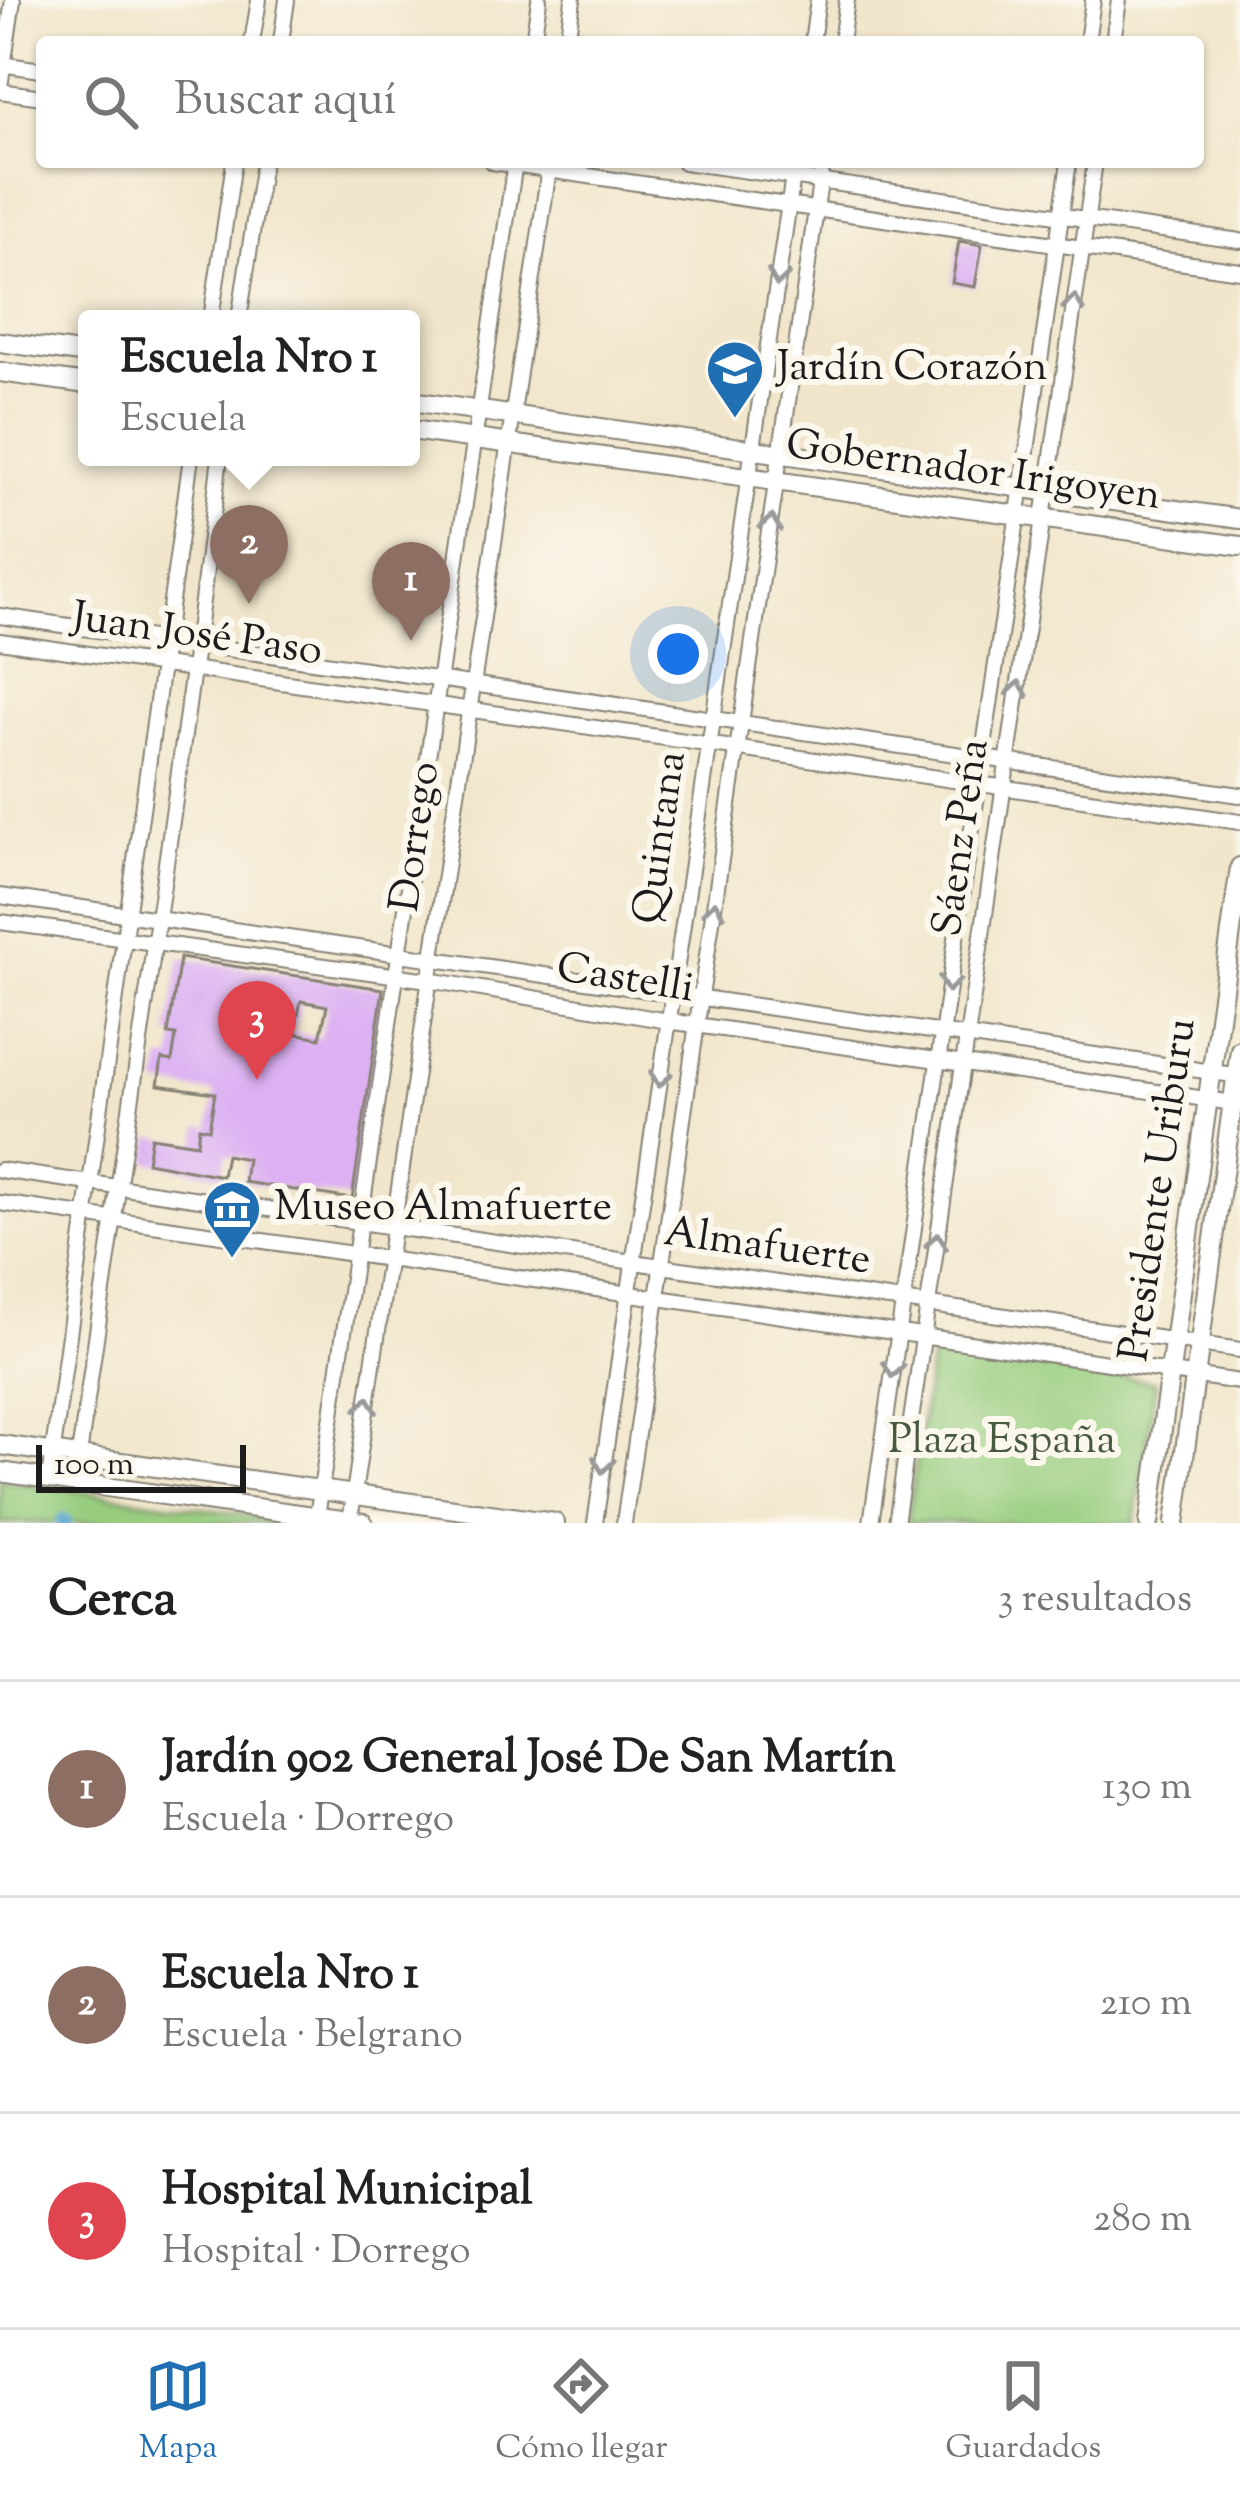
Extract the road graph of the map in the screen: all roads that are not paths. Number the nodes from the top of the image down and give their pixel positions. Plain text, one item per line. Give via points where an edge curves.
1 (13, 0) edge
2 (259, 0) edge
3 (287, 0) edge
4 (539, 0) edge
5 (574, 0) edge
6 (818, 0) edge
7 (847, 0) edge
8 (1093, 0) edge
9 (1119, 0) edge
10 (253, 36) edge
11 (281, 36) edge
12 (534, 36) edge
13 (568, 36) edge
14 (813, 36) edge
15 (842, 36) edge
16 (1088, 36) edge
17 (1114, 36) edge
18 (2, 64) edge
19 (36, 69) edge
20 (0, 89) edge
21 (36, 96) edge
22 (233, 168) edge
23 (261, 168) edge
24 (514, 168) edge
25 (549, 168) edge
26 (561, 168) edge
27 (823, 168) edge
28 (1069, 168) edge
29 (1094, 168) edge
30 (794, 170) edge
31 (820, 182) junction
32 (788, 205) junction
33 (817, 209) junction
34 (1062, 216) junction
35 (1087, 220) junction
36 (1240, 242) edge
37 (1058, 244) junction
38 (1082, 248) junction
39 (1240, 271) edge
40 (212, 310) edge
41 (240, 310) edge
42 (0, 342) edge
43 (78, 353) edge
44 (0, 372) edge
45 (78, 383) edge
46 (420, 402) edge
47 (479, 410) junction
48 (513, 415) junction
49 (420, 431) edge
50 (475, 439) junction
51 (508, 444) junction
52 (752, 449) junction
53 (781, 453) junction
54 (190, 466) edge
55 (219, 466) edge
56 (748, 477) junction
57 (777, 481) junction
58 (1022, 488) junction
59 (1047, 491) junction
60 (1018, 515) junction
61 (1043, 518) junction
62 (1240, 519) edge
63 (1240, 546) edge
64 (0, 616) edge
65 (0, 641) edge
66 (168, 642) junction
67 (197, 645) junction
68 (165, 664) junction
69 (194, 668) junction
70 (440, 680) junction
71 (473, 684) junction
72 (436, 705) junction
73 (469, 710) junction
74 (713, 719) junction
75 (741, 723) junction
76 (709, 745) junction
77 (737, 748) junction
78 (983, 758) junction
79 (1007, 761) junction
80 (979, 784) junction
81 (1004, 787) junction
82 (1240, 795) edge
83 (1240, 822) edge
84 (1240, 867) edge
85 (0, 896) edge
86 (128, 915) junction
87 (158, 920) junction
88 (0, 922) edge
89 (126, 937) junction
90 (156, 941) junction
91 (400, 953) junction
92 (433, 958) junction
93 (397, 975) junction
94 (429, 980) junction
95 (673, 993) junction
96 (701, 997) junction
97 (668, 1021) junction
98 (697, 1025) junction
99 (942, 1033) junction
100 (967, 1036) junction
101 (1240, 1050) edge
102 (939, 1060) junction
103 (963, 1064) junction
104 (1213, 1071) junction
105 (1238, 1076) edge
106 (1210, 1098) junction
107 (1236, 1103) edge
108 (0, 1170) edge
109 (89, 1183) junction
110 (116, 1187) junction
111 (0, 1203) edge
112 (85, 1215) junction
113 (111, 1219) junction
114 (360, 1222) junction
115 (393, 1227) junction
116 (356, 1255) junction
117 (388, 1259) junction
118 (633, 1262) junction
119 (661, 1266) junction
120 (628, 1294) junction
121 (657, 1298) junction
122 (903, 1301) junction
123 (928, 1304) junction
124 (898, 1334) junction
125 (923, 1337) junction
126 (1175, 1340) junction
127 (1199, 1343) junction
128 (1240, 1350) edge
129 (1172, 1373) junction
130 (1195, 1376) junction
131 (1240, 1382) edge
132 (0, 1445) edge
133 (53, 1453) junction
134 (79, 1456) junction
135 (0, 1472) edge
136 (50, 1479) junction
137 (75, 1483) junction
138 (321, 1490) junction
139 (354, 1495) junction
140 (317, 1516) junction
141 (356, 1522) edge
142 (555, 1523) edge
143 (595, 1523) edge
144 (624, 1523) edge
145 (871, 1523) edge
146 (896, 1523) edge
147 (1149, 1523) edge
148 (1175, 1523) edge

1 - 18 street
2 - 10 street
3 - 11 street
4 - 12 street
5 - 13 street
6 - 14 street
7 - 15 street
8 - 16 street
9 - 17 street
18 - 19 street
18 - 20 street
20 - 21 street
22 - 40 street
23 - 41 street
24 - 47 street, Dorrego
25 - 48 street, Dorrego
26 - 32 street
27 - 31 street, Quintana
28 - 34 street, Sáenz Peña
29 - 35 street, Sáenz Peña
30 - 31 street
30 - 32 street, Quintana
31 - 33 street, Quintana
31 - 34 street
32 - 33 street
32 -> 52 street, Quintana
33 - 37 street
33 - 53 street, Quintana
34 - 35 street
34 - 37 street, Sáenz Peña
35 - 36 street
35 - 38 street, Sáenz Peña
37 - 38 street
37 - 58 street, Sáenz Peña
38 - 39 street
59 -> 38 street, Sáenz Peña
42 - 43 street
44 - 45 street
46 - 47 street, Gobernador Irigoyen
47 - 48 street, Gobernador Irigoyen
47 - 50 street, Dorrego
48 - 51 street, Dorrego
48 - 52 street, Gobernador Irigoyen
49 - 50 street, Gobernador Irigoyen
50 - 51 street, Gobernador Irigoyen
50 - 70 street, Dorrego
51 - 56 street, Gobernador Irigoyen
51 - 71 street, Dorrego
52 - 53 street, Gobernador Irigoyen
52 - 56 street, Quintana
53 - 57 street, Quintana
53 - 58 street, Gobernador Irigoyen
54 - 66 street
55 - 67 street
56 - 57 street, Gobernador Irigoyen
56 - 74 street, Quintana
57 - 60 street, Gobernador Irigoyen
75 -> 57 street, Quintana
58 - 59 street, Gobernador Irigoyen
58 - 60 street, Sáenz Peña
59 - 61 street, Sáenz Peña
59 - 62 street, Gobernador Irigoyen
60 - 61 street, Gobernador Irigoyen
60 - 78 street, Sáenz Peña
61 - 63 street, Gobernador Irigoyen
79 -> 61 street, Sáenz Peña
64 - 66 street, Juan José Paso
65 - 68 street, Juan José Paso
66 - 67 street, Juan José Paso
66 - 68 street
67 - 69 street
67 - 70 street, Juan José Paso
68 - 69 street, Juan José Paso
68 - 86 street
69 - 72 street, Juan José Paso
69 - 87 street
70 - 71 street, Juan José Paso
70 - 72 street, Dorrego
71 - 73 street, Dorrego
71 - 74 street, Juan José Paso
72 - 73 street, Juan José Paso
72 - 91 street, Dorrego
73 - 76 street, Juan José Paso
73 - 92 street, Dorrego
74 - 75 street, Juan José Paso
74 - 76 street, Quintana
75 - 77 street, Quintana
75 - 78 street, Juan José Paso
76 - 77 street, Juan José Paso
76 - 95 street, Quintana
77 - 80 street, Juan José Paso
96 -> 77 street, Quintana
78 - 79 street, Juan José Paso
78 - 80 street, Sáenz Peña
79 - 81 street, Sáenz Peña
79 - 82 street, Juan José Paso
80 - 81 street, Juan José Paso
80 -> 99 street, Sáenz Peña
81 - 83 street, Juan José Paso
81 - 100 street, Sáenz Peña
84 - 104 street, Presidente Uriburu
85 - 86 street, Castelli
86 - 87 street, Castelli
86 - 89 street
87 - 90 street
87 - 91 street, Castelli
88 - 89 street, Castelli
89 - 90 street, Castelli
89 - 109 street
90 - 93 street, Castelli
90 - 110 street
91 - 92 street, Castelli
91 - 93 street, Dorrego
92 - 94 street, Dorrego
92 - 95 street, Castelli
93 - 94 street, Castelli
93 - 114 street, Dorrego
94 - 97 street, Castelli
94 - 115 street, Dorrego
95 - 96 street, Castelli
95 - 97 street, Quintana
96 - 98 street, Quintana
96 - 99 street, Castelli
97 - 98 street, Castelli
97 -> 118 street, Quintana
98 - 102 street, Castelli
98 - 119 street, Quintana
99 - 100 street, Castelli
99 - 102 street, Sáenz Peña
100 - 103 street, Sáenz Peña
100 - 104 street, Castelli
101 - 105 street, Presidente Uriburu
102 - 103 street, Castelli
102 - 122 street, Sáenz Peña
103 - 106 street, Castelli
123 -> 103 street, Sáenz Peña
104 - 105 street, Castelli
104 - 106 street, Presidente Uriburu
105 - 107 street, Presidente Uriburu
106 - 107 street, Castelli
106 - 126 street, Presidente Uriburu
107 - 127 street, Presidente Uriburu
108 - 109 street, Almafuerte
109 - 110 street, Almafuerte
109 - 112 street
110 - 113 street
110 - 114 street, Almafuerte
111 - 112 street, Almafuerte
112 - 113 street, Almafuerte
112 - 133 street
113 - 116 street, Almafuerte
113 - 134 street
114 - 115 street, Almafuerte
114 - 116 street, Dorrego
115 - 117 street, Dorrego
115 - 118 street, Almafuerte
116 - 117 street, Almafuerte
116 - 138 street, Dorrego
117 - 120 street, Almafuerte
139 -> 117 street, Dorrego
118 - 119 street, Almafuerte
118 - 120 street, Quintana
119 - 121 street, Quintana
119 - 122 street, Almafuerte
120 - 121 street, Almafuerte
120 -> 143 street, Quintana
121 - 124 street, Almafuerte
121 - 144 street, Quintana
122 - 123 street, Almafuerte
122 - 124 street, Sáenz Peña
123 - 125 street, Sáenz Peña
123 - 126 street, Almafuerte
124 - 125 street, Almafuerte
124 -> 145 street, Sáenz Peña
125 - 129 street, Almafuerte
125 - 146 street, Sáenz Peña
126 - 127 street, Almafuerte
126 - 129 street, Presidente Uriburu
127 - 128 street, Almafuerte
127 - 130 street, Presidente Uriburu
129 - 130 street, Almafuerte
129 - 147 street, Presidente Uriburu
130 - 131 street, Almafuerte
130 - 148 street, Presidente Uriburu
132 - 133 street
133 - 134 street
133 - 136 street
134 - 137 street
134 - 138 street
135 - 136 street
136 - 137 street
137 - 140 street
138 - 139 street
138 - 140 street, Dorrego
139 - 141 street, Dorrego
139 - 142 street
140 - 141 street

